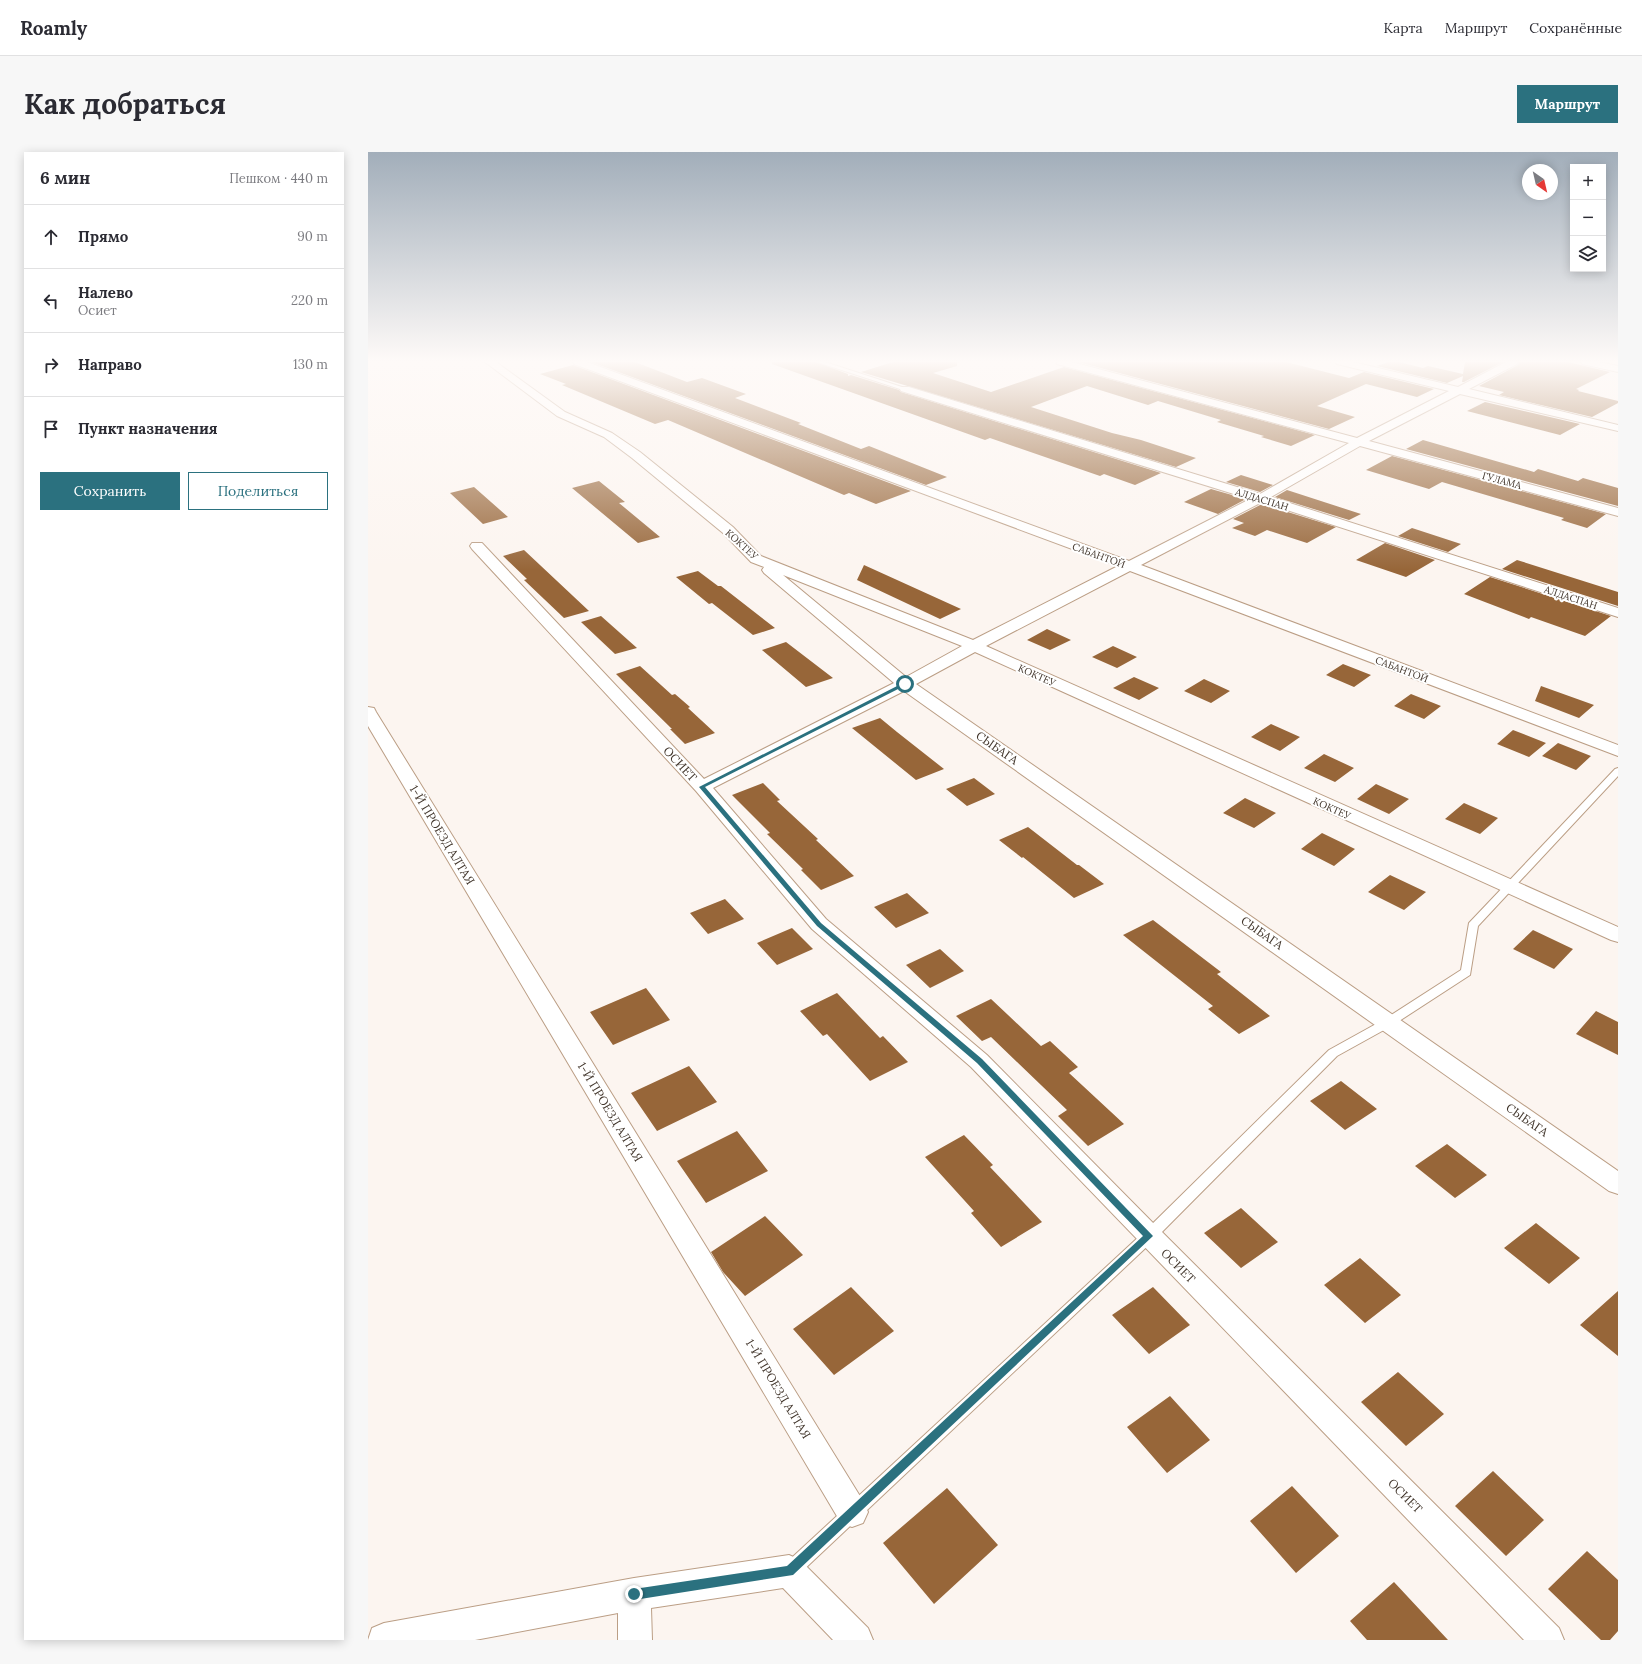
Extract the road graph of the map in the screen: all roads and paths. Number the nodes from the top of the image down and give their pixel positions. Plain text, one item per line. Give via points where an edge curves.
1 (600, 431) edge
2 (766, 431) edge
3 (1044, 431) edge
4 (1325, 431) edge
5 (1379, 431) edge
6 (1361, 441) junction
7 (1261, 498) junction
8 (1618, 512) edge
9 (477, 546) dead end
10 (756, 559) junction
11 (1130, 566) junction
12 (1618, 613) edge
13 (974, 646) junction
14 (905, 684) junction
15 (368, 712) edge
16 (1618, 751) edge
17 (1618, 771) edge
18 (702, 787) junction
19 (1508, 887) junction
20 (1618, 935) edge
21 (1389, 1022) junction
22 (1618, 1184) edge
23 (1149, 1236) junction
24 (852, 1512) junction
25 (789, 1571) junction
26 (634, 1594) junction
27 (384, 1640) edge
28 (636, 1640) edge
29 (856, 1640) edge
30 (1547, 1640) edge

1 - 10 street, КОКТЕУ via 636,455 728,530
2 - 11 street, САБАНТОЙ
3 - 7 street, АЛДАСПАН
4 - 6 street, ГУЛАМА
5 - 6 street
6 - 7 street
6 - 8 street, ГУЛАМА
7 - 11 street
7 - 12 street, АЛДАСПАН
9 - 18 street, ОСИЕТ
10 - 13 street, КОКТЕУ
10 - 14 street, СЫБАГА
11 - 13 street
11 - 16 street, САБАНТОЙ
13 - 14 street
13 - 19 street, КОКТЕУ
14 - 18 street
14 - 21 street, СЫБАГА
15 - 24 street, 1-Й ПРОЕЗД АЛТАЯ
17 - 19 lane
18 - 23 street, ОСИЕТ via 819,924 979,1061
19 - 20 street, КОКТЕУ
19 - 21 lane via 1473,925 1466,972
21 - 22 street, СЫБАГА
21 - 23 lane via 1334,1053
23 - 24 lane
23 - 30 street, ОСИЕТ
24 - 25 lane
25 - 26 street
25 - 29 street
26 - 27 street
26 - 28 street

